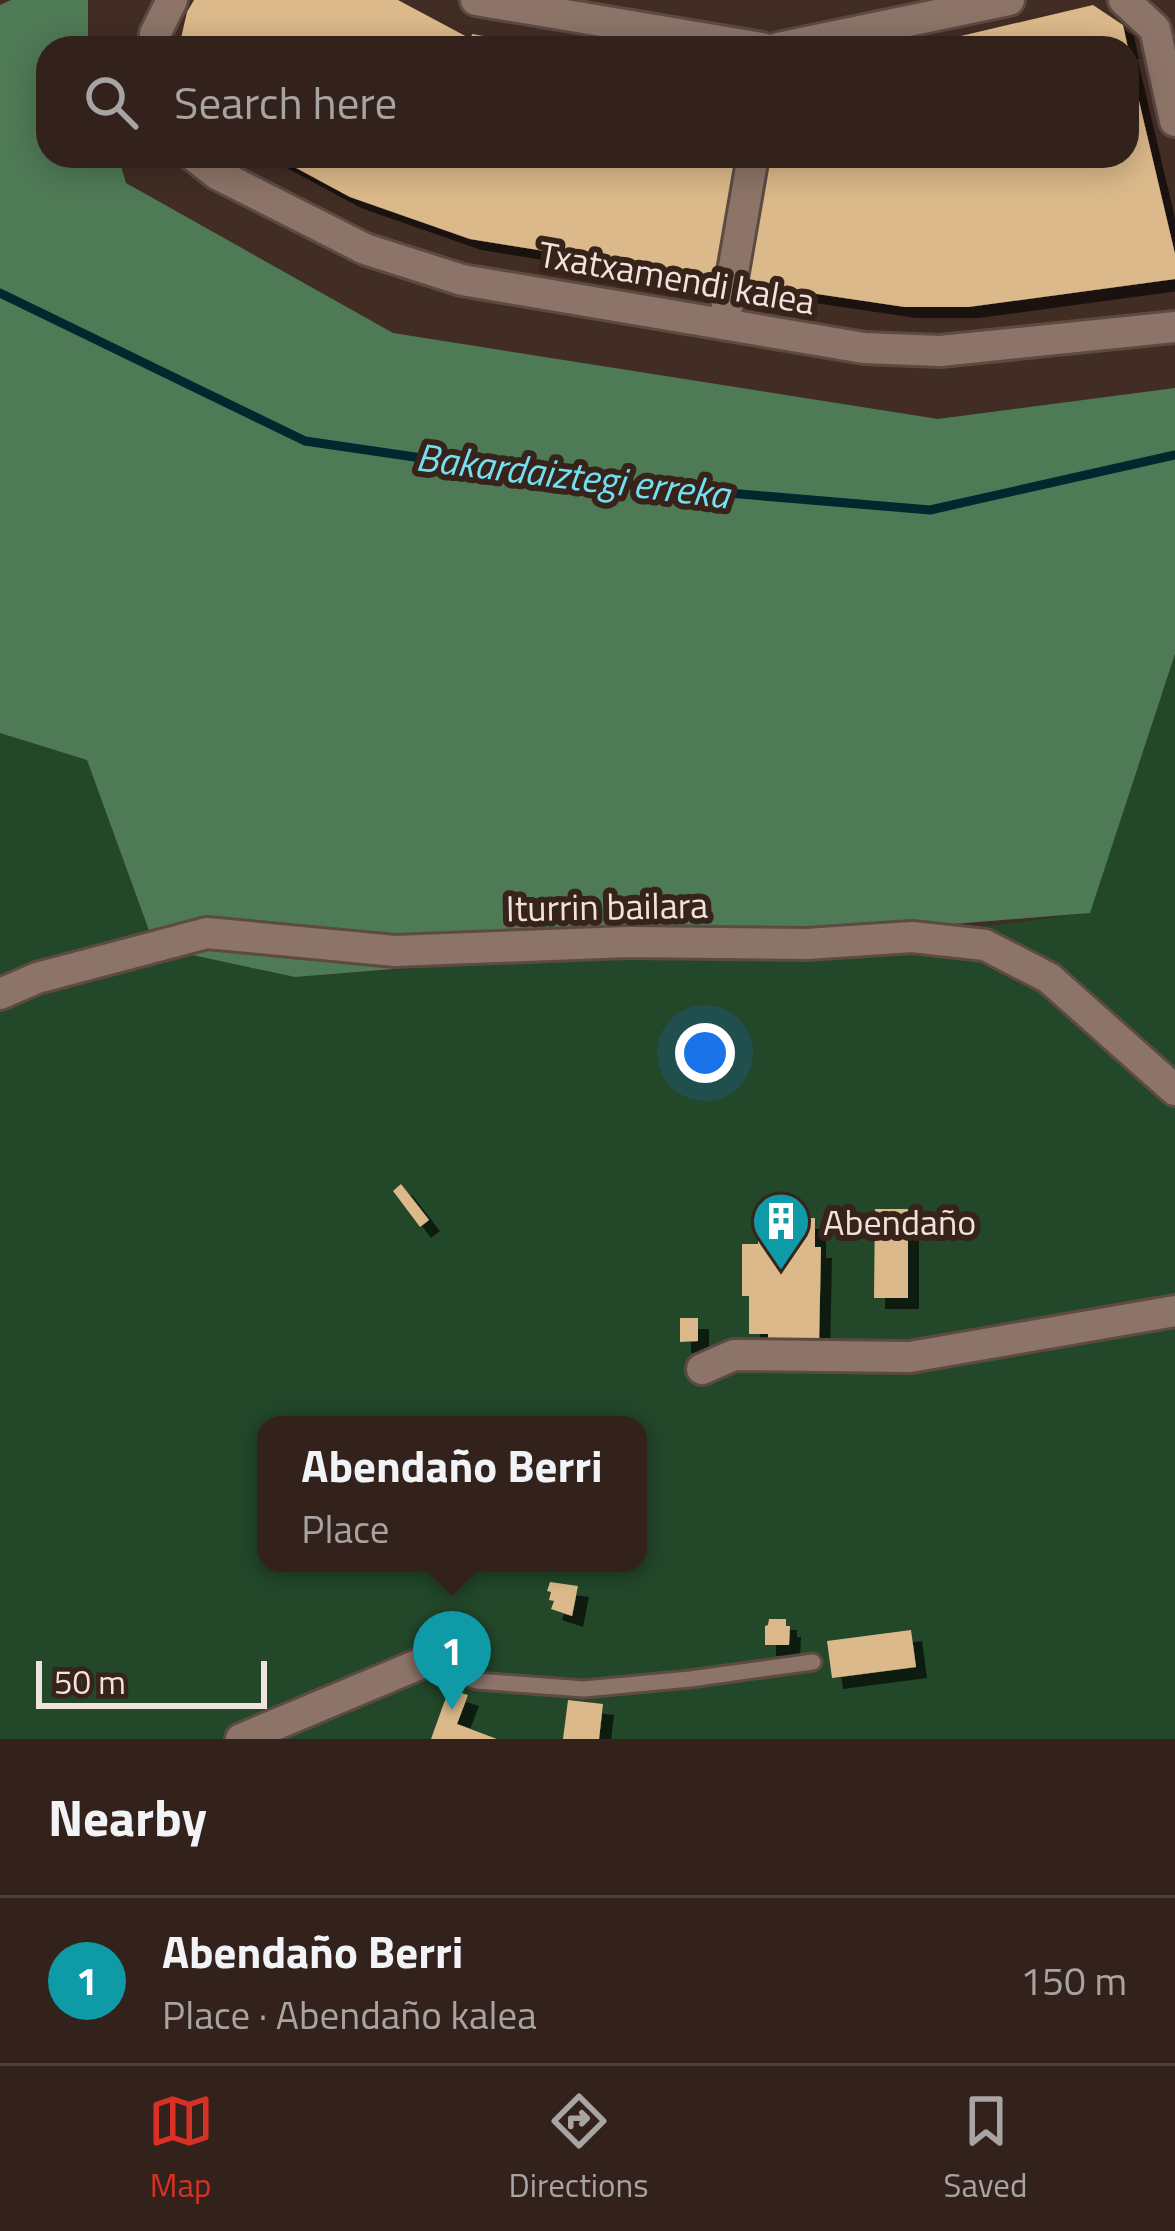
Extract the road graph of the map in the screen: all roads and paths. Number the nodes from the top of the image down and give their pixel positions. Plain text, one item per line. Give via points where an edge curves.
1 (172, 0) edge
2 (476, 0) edge
3 (1009, 0) edge
4 (1124, 0) edge
5 (154, 36) edge
6 (690, 36) edge
7 (836, 36) edge
8 (1175, 121) edge
9 (210, 168) edge
10 (751, 168) edge
11 (724, 325) junction
12 (1175, 327) edge
13 (0, 994) edge
14 (1175, 1090) edge
15 (1175, 1311) edge
16 (702, 1369) dead end
17 (427, 1661) joint
18 (813, 1662) dead end
19 (241, 1739) edge

1 - 5 street
2 - 6 street
3 - 7 street
4 - 8 street via 1155,29
9 - 11 street, Txatxamendi kalea via 365,249 462,280
10 - 11 street
11 - 12 street, Txatxamendi kalea via 864,348 940,351
13 - 14 street, Iturrin bailara via 207,933 395,951 912,937 985,945 1049,978
15 - 16 street via 910,1357 734,1355
17 - 18 lane via 476,1681 584,1689
17 - 19 street

